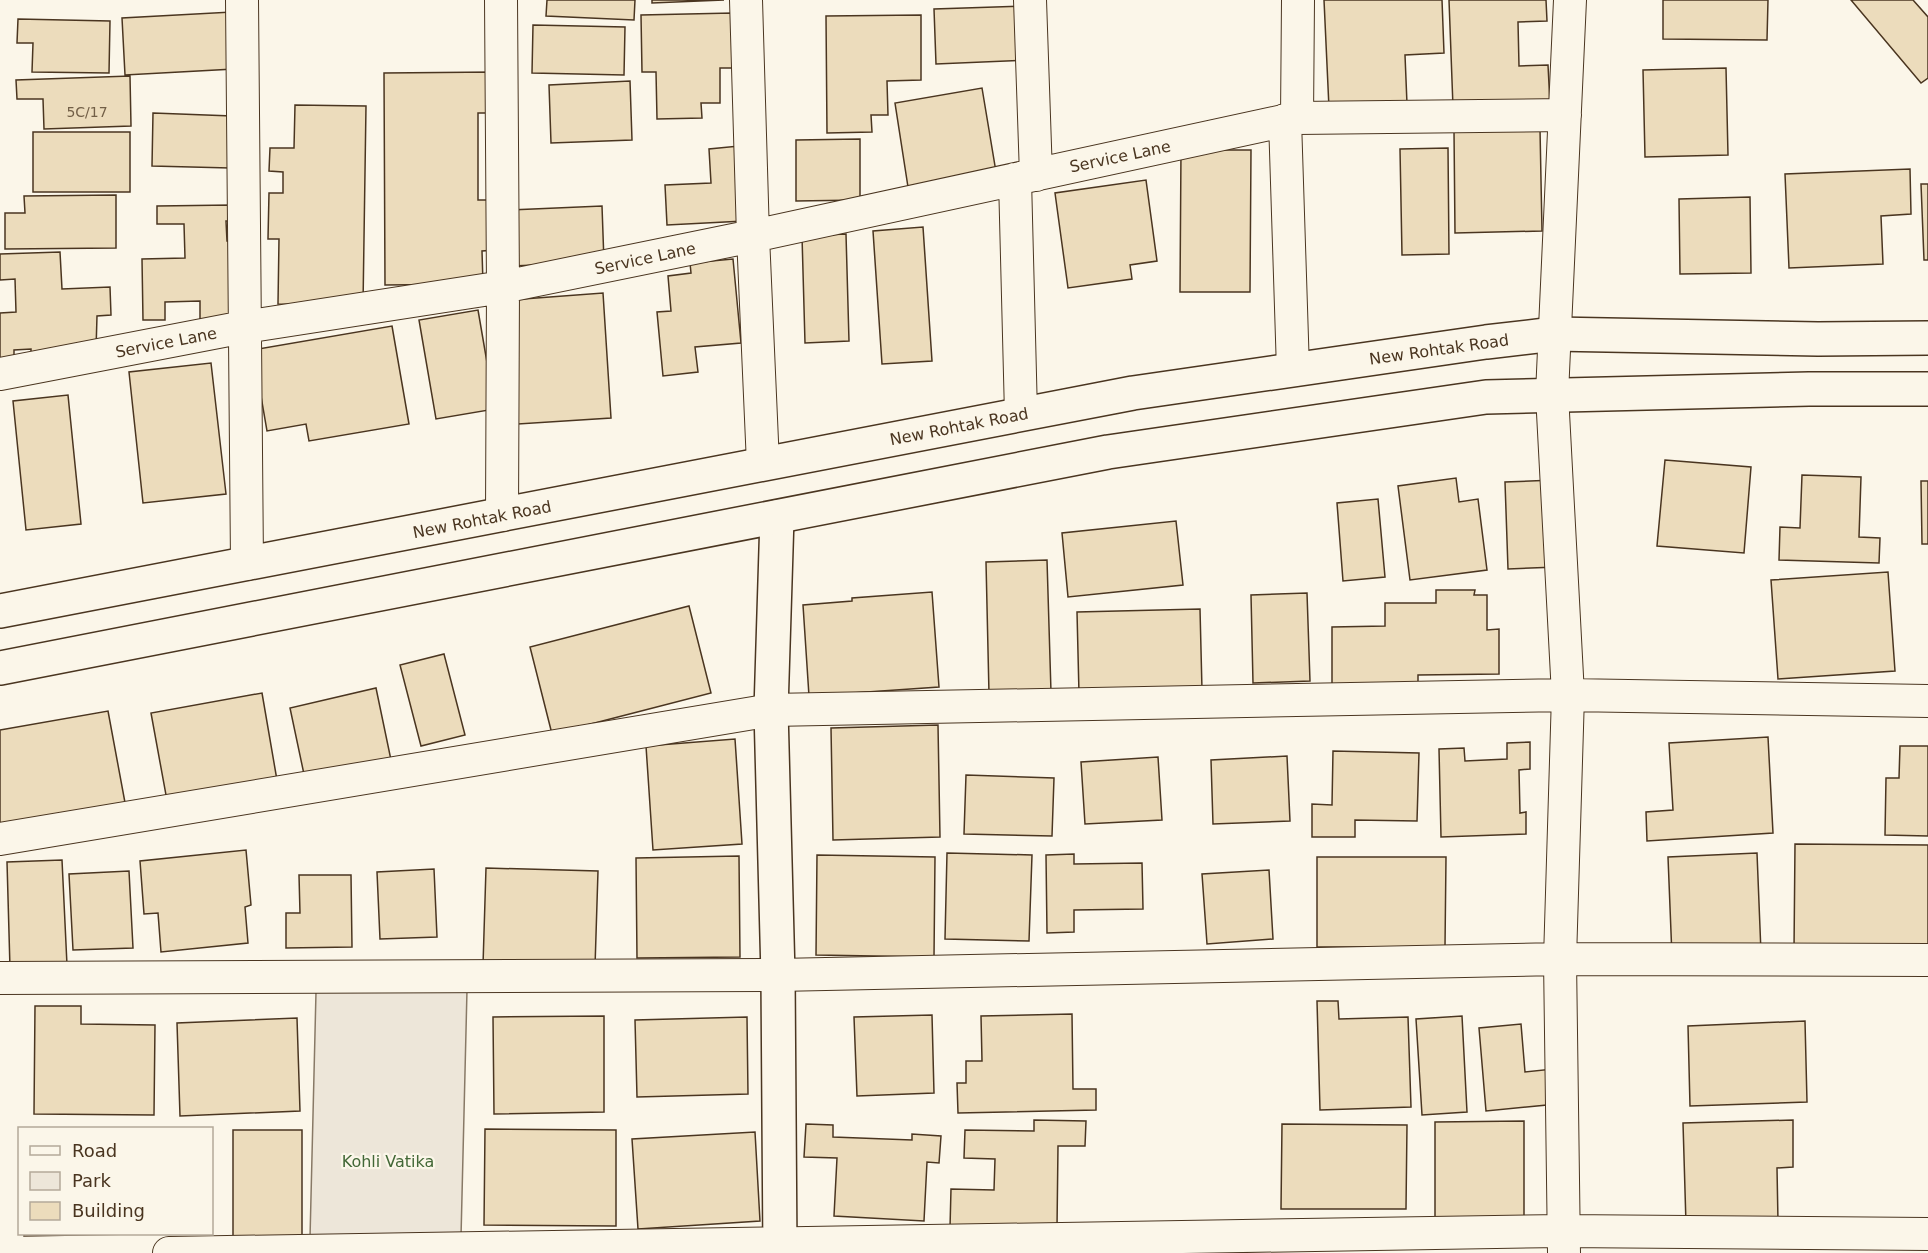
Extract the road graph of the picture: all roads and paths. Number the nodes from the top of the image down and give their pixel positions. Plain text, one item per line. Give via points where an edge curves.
1 (242, 0) edge
2 (501, 0) edge
3 (746, 0) edge
4 (1030, 0) edge
5 (1298, 0) edge
6 (1570, 0) edge
7 (1565, 116) junction
8 (1291, 119) junction
9 (1026, 177) junction
10 (753, 236) junction
11 (503, 287) junction
12 (244, 327) junction
13 (1554, 334) junction
14 (1928, 338) edge
15 (1293, 370) junction
16 (0, 374) edge
17 (1928, 389) edge
18 (1552, 394) junction
19 (1022, 414) junction
20 (763, 464) junction
21 (502, 514) junction
22 (777, 517) junction
23 (247, 564) junction
24 (0, 611) edge
25 (0, 668) edge
26 (1568, 695) junction
27 (1928, 701) edge
28 (771, 710) junction
29 (0, 839) edge
30 (1560, 959) junction
31 (1928, 960) edge
32 (778, 975) junction
33 (0, 978) edge
34 (1928, 1234) edge
35 (1563, 1242) edge
36 (780, 1248) edge
37 (169, 1253) edge

1 - 12 street
2 - 11 street
3 - 10 street
4 - 9 street
5 - 8 street
6 - 7 street
7 - 8 street, Service Lane
7 - 13 street
8 - 9 street, Service Lane
8 - 15 street
9 - 10 street, Service Lane
9 - 19 street
10 - 11 street, Service Lane
10 - 20 street
11 - 12 street, Service Lane
11 - 21 street
12 - 16 street, Service Lane
12 - 23 street
13 - 14 main road, New Rohtak Road
13 - 15 main road, New Rohtak Road
13 - 18 street
15 - 19 main road, New Rohtak Road
17 - 18 main road
18 - 22 main road via 1485,397 1108,452
18 - 26 street
19 - 20 main road, New Rohtak Road
20 - 21 main road, New Rohtak Road
21 - 23 main road, New Rohtak Road
22 - 25 main road
22 - 28 main road
23 - 24 main road, New Rohtak Road
26 - 27 street
26 - 28 street
26 - 30 street
28 - 29 street
28 - 32 main road
30 - 31 street
30 - 32 street
30 - 35 street
32 - 33 street
32 - 36 main road
34 - 35 street
35 - 36 street
36 - 37 street

